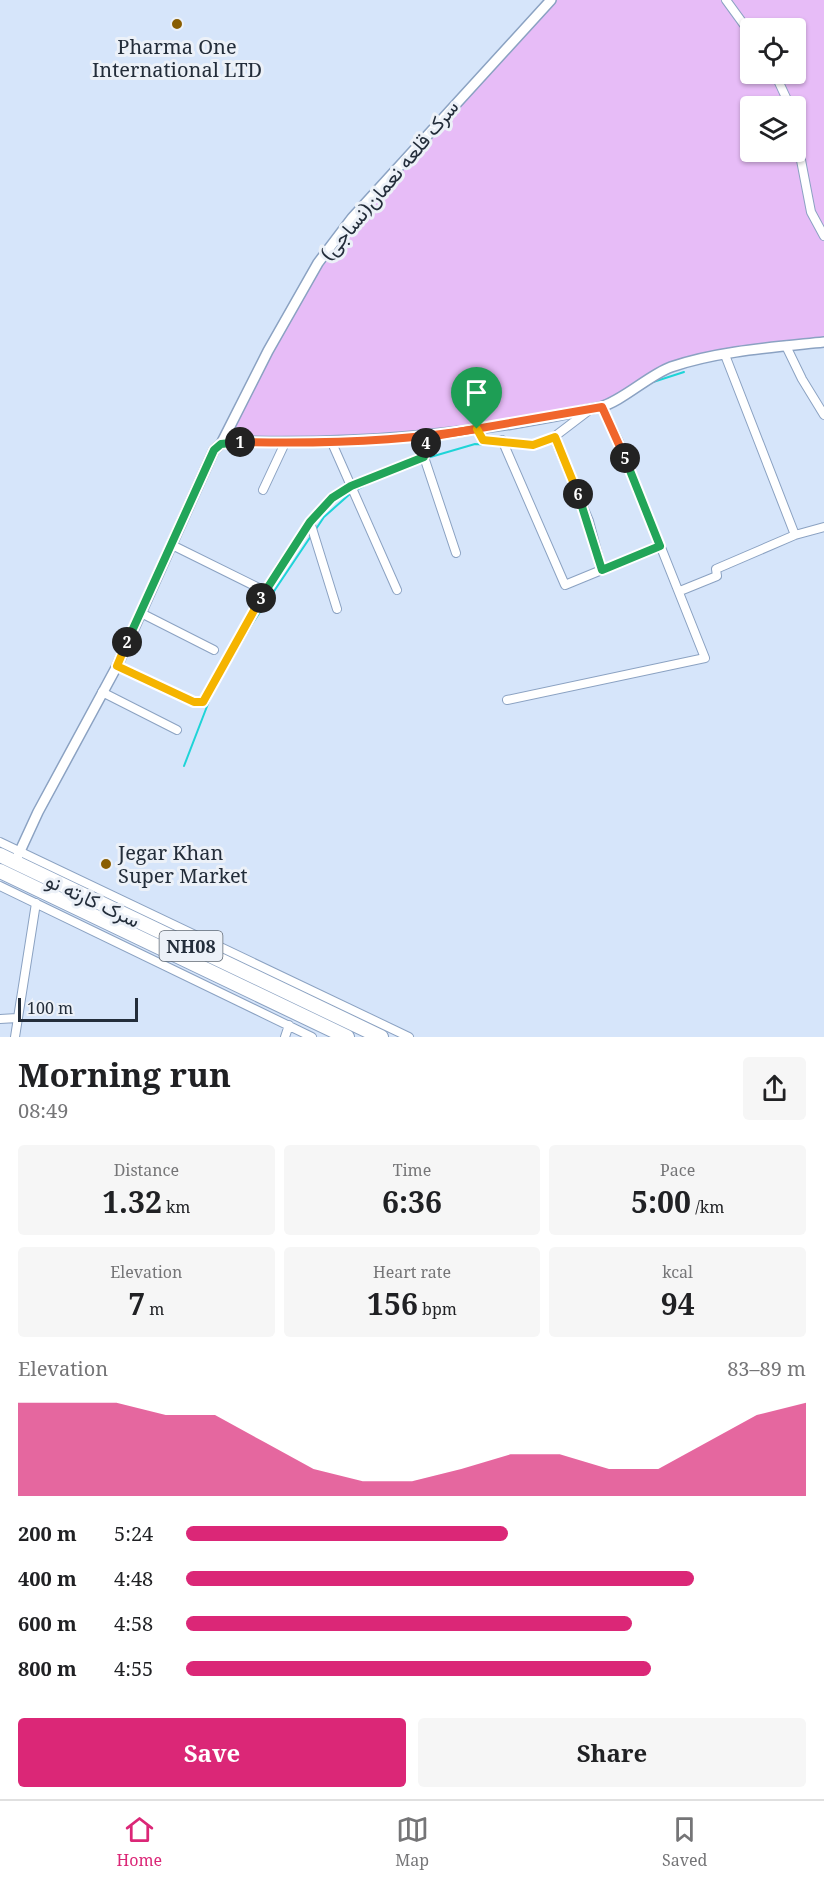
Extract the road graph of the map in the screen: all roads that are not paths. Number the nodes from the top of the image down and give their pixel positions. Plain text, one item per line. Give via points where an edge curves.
1 (550, 0) edge
2 (726, 0) edge
3 (740, 19) edge
4 (801, 162) edge
5 (824, 236) edge
6 (824, 342) edge
7 (786, 346) junction
8 (724, 356) junction
9 (598, 407) junction
10 (824, 415) edge
11 (477, 429) junction
12 (429, 437) junction
13 (555, 437) junction
14 (502, 441) junction
15 (285, 443) junction
16 (332, 443) junction
17 (221, 444) junction
18 (424, 457) junction
19 (351, 486) junction
20 (263, 490) dead end
21 (310, 522) junction
22 (824, 527) edge
23 (795, 536) junction
24 (172, 545) junction
25 (660, 546) junction
26 (456, 553) dead end
27 (602, 570) junction
28 (397, 590) dead end
29 (265, 591) junction
30 (680, 591) junction
31 (337, 609) dead end
32 (141, 613) junction
33 (214, 650) dead end
34 (117, 666) junction
35 (102, 692) junction
36 (507, 700) dead end
37 (177, 730) dead end
38 (0, 842) edge
39 (0, 855) edge
40 (18, 857) junction
41 (0, 871) edge
42 (59, 884) junction
43 (0, 886) edge
44 (51, 897) junction
45 (36, 903) junction
46 (133, 943) junction
47 (0, 1018) edge
48 (17, 1018) junction
49 (289, 1025) junction
50 (15, 1037) edge
51 (285, 1037) edge
52 (312, 1037) edge
53 (347, 1037) edge
54 (381, 1037) edge
55 (409, 1037) edge

1 - 17 street, سرک قلعه نعمان(نساجی) via 352,218 318,263
2 - 3 street
4 - 5 street via 811,212
6 - 7 street
7 - 8 street
7 - 10 street
8 - 9 street via 671,367
8 - 23 street
9 - 11 street
9 - 13 street
9 - 25 street via 619,442
11 - 12 street
11 - 14 street via 483,440
12 - 16 street
12 - 18 street
13 - 14 street via 533,445
13 - 27 street via 589,521
14 - 27 street via 565,585
15 - 16 street
15 - 17 street
15 - 20 street
16 - 19 street
17 - 24 street, سرک قلعه نعمان(نساجی) via 214,450
18 - 19 street
18 - 26 street
19 - 21 street via 332,498
19 - 28 street
21 - 29 street
21 - 31 street
22 - 23 street
23 - 30 street via 716,569 717,576
24 - 29 street
24 - 32 street, سرک قلعه نعمان(نساجی)
25 - 27 street
25 - 30 street
29 - 34 street via 203,702 194,702
30 - 36 street via 705,658
32 - 33 street
32 - 34 street, سرک قلعه نعمان(نساجی)
34 - 35 street, سرک قلعه نعمان(نساجی)
35 - 37 street
35 - 40 street, سرک قلعه نعمان(نساجی)
38 - 40 street
39 - 40 highway, سرک کارته نو / NH08
40 - 42 highway, سرک کارته نو / NH08
40 - 55 street
41 - 44 highway, NH08
42 - 44 highway
42 - 54 highway, سرک کارته نو / NH08
43 - 45 street
44 - 46 highway, NH08
45 - 46 street
45 - 48 street
46 - 49 street
46 - 53 highway, NH08
47 - 48 street
48 - 50 street
49 - 51 street
49 - 52 street

